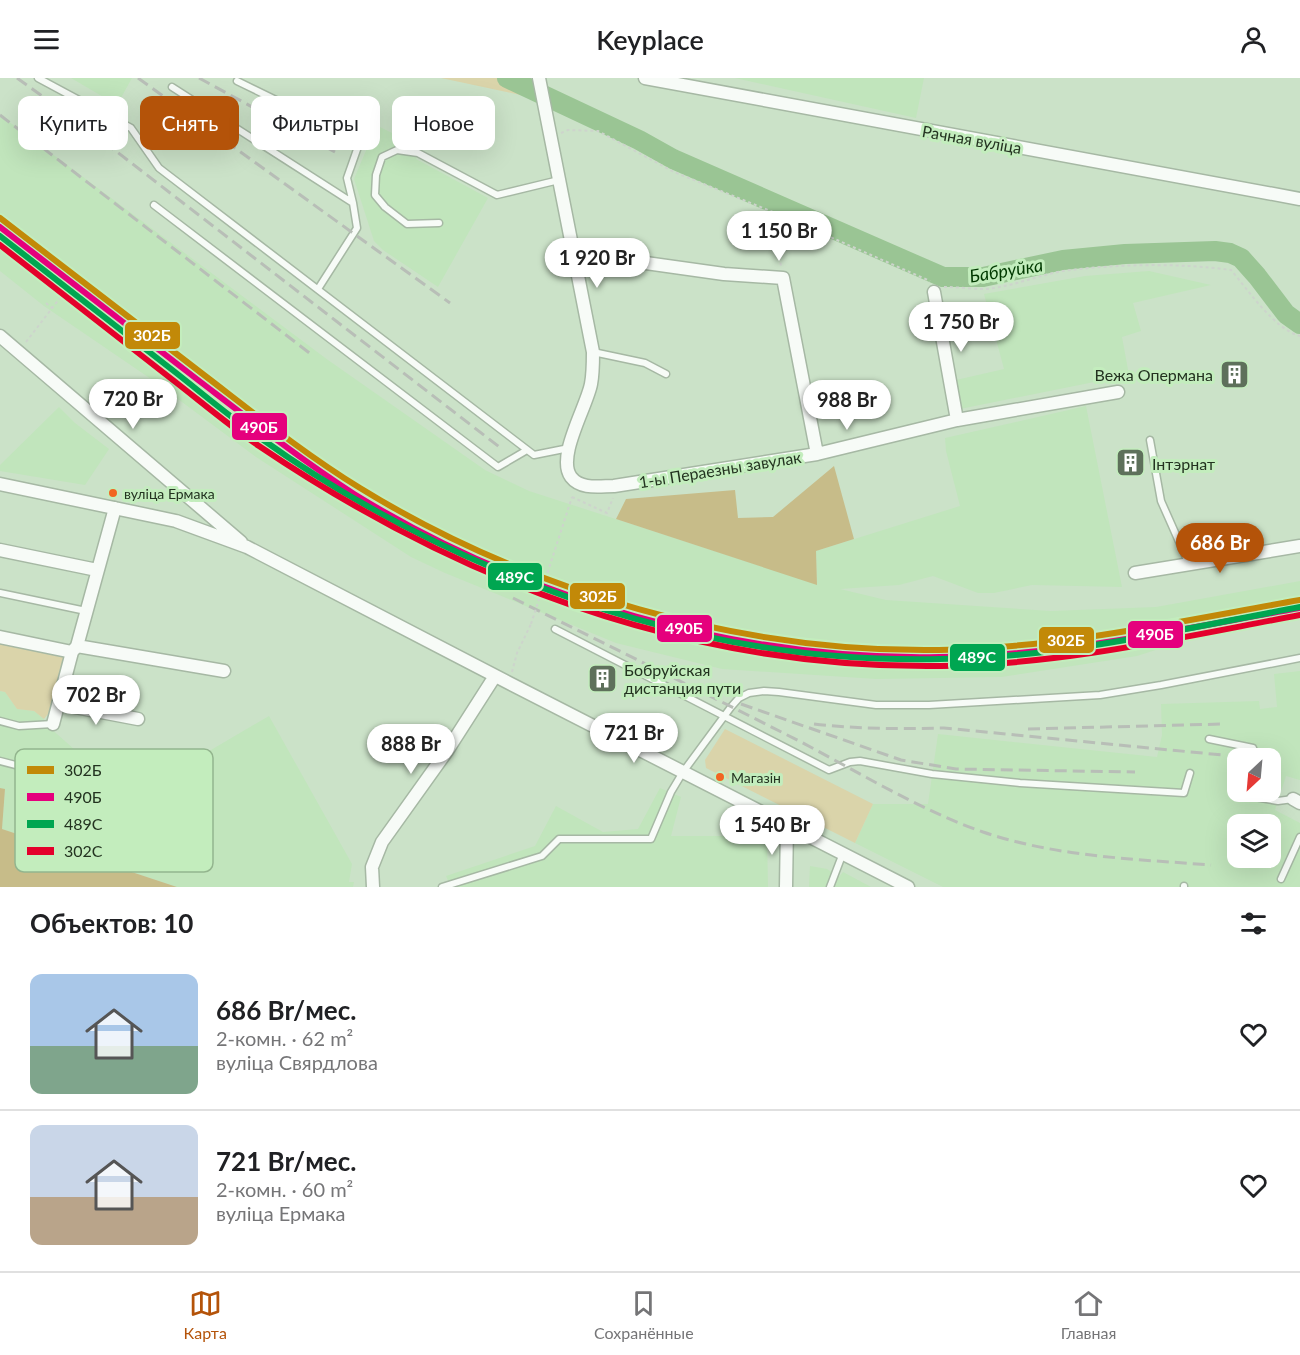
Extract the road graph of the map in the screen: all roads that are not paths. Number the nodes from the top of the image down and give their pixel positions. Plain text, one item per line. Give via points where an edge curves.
1 (39, 78) edge
2 (539, 78) edge
3 (645, 78) edge
4 (237, 81) dead end
5 (172, 87) dead end
6 (559, 179) junction
7 (1300, 199) edge
8 (353, 203) junction
9 (154, 205) dead end
10 (439, 222) dead end
11 (574, 253) junction
12 (318, 289) junction
13 (934, 292) road end
14 (0, 336) edge
15 (594, 352) junction
16 (666, 374) dead end
17 (1118, 392) dead end
18 (957, 420) junction
19 (1150, 440) dead end
20 (568, 448) junction
21 (527, 450) junction
22 (817, 454) junction
23 (0, 484) edge
24 (115, 508) junction
25 (1300, 546) edge
26 (247, 547) junction
27 (0, 550) edge
28 (1189, 564) junction
29 (97, 570) junction
30 (1135, 573) dead end
31 (0, 593) edge
32 (86, 611) junction
33 (555, 629) dead end
34 (0, 637) edge
35 (75, 649) junction
36 (1300, 658) edge
37 (224, 671) dead end
38 (495, 676) junction
39 (59, 704) junction
40 (724, 715) junction
41 (138, 719) dead end
42 (0, 721) edge
43 (53, 724) joint
44 (1209, 738) dead end
45 (1253, 748) edge
46 (0, 761) edge
47 (15, 765) edge
48 (683, 772) junction
49 (1190, 773) dead end
50 (787, 825) junction
51 (1300, 837) edge
52 (843, 853) junction
53 (1281, 879) dead end
54 (373, 887) edge
55 (442, 887) edge
56 (786, 887) edge
57 (830, 887) edge
58 (908, 887) edge

1 - 12 lane via 131,128 159,168
2 - 6 street
3 - 7 street, Рачная вуліца
4 - 8 lane via 360,141 347,178
5 - 8 lane
6 - 10 lane via 498,195 418,153 398,150 382,157 375,195 385,207 407,224
6 - 11 street
8 - 12 lane via 357,228
9 - 21 lane via 498,467
11 - 15 street
11 - 22 street via 724,274 783,278
12 - 21 lane
13 - 18 street
14 - 26 street
15 - 16 lane via 645,363
15 - 20 street via 591,385
17 - 18 street, 1-ы Пераезны завулак
18 - 22 street, 1-ы Пераезны завулак
19 - 28 lane via 1161,501
20 - 21 lane via 534,455
20 - 22 street, 1-ы Пераезны завулак via 570,476 584,486 614,486
23 - 24 street
24 - 26 street via 176,521
24 - 29 street
25 - 28 street
26 - 38 street
27 - 29 street
28 - 30 street
29 - 32 street
31 - 32 lane
32 - 35 street
33 - 40 lane
34 - 35 street
35 - 37 street
35 - 39 street
36 - 40 lane via 1100,695 876,705 779,692 749,693
38 - 48 street
38 - 54 street via 382,842 372,867
39 - 41 street
39 - 43 street
40 - 48 lane
40 - 49 lane via 829,770 860,761 932,774 1020,783 1184,793
42 - 43 lane via 19,726
44 - 45 lane
46 - 47 lane
48 - 50 street
48 - 55 lane via 651,839 559,839 542,856
50 - 52 street
50 - 56 street
51 - 53 lane
52 - 57 lane
52 - 58 street

